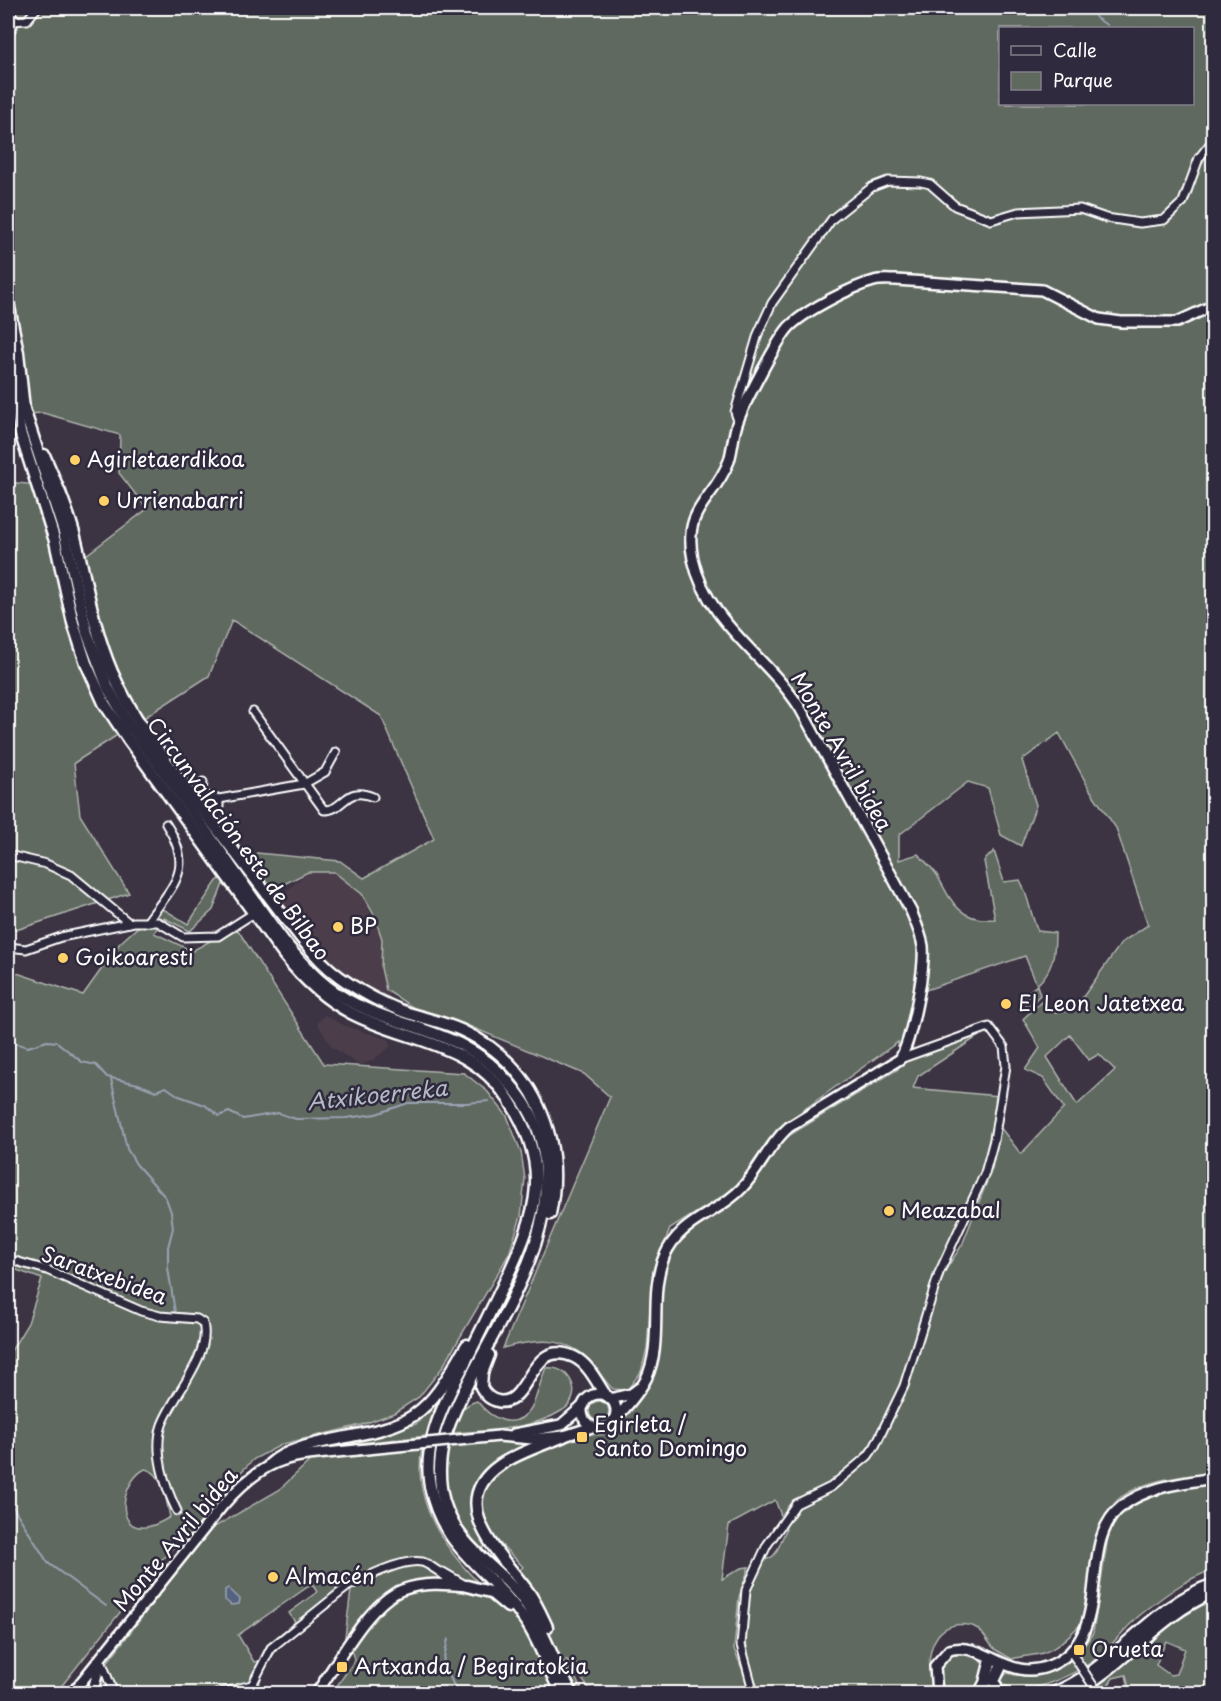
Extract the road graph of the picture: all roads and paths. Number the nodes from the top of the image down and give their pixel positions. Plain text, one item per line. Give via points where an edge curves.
1 (8, 8) edge
2 (37, 8) edge
3 (12, 21) junction
4 (8, 32) edge
5 (1214, 139) edge
6 (8, 302) edge
7 (1214, 305) edge
8 (8, 359) edge
9 (24, 404) junction
10 (738, 421) junction
11 (253, 712) dead end
12 (336, 752) dead end
13 (199, 783) dead end
14 (304, 784) junction
15 (374, 797) dead end
16 (219, 799) junction
17 (166, 824) dead end
18 (213, 824) junction
19 (8, 855) edge
20 (254, 913) junction
21 (147, 922) junction
22 (129, 923) junction
23 (8, 947) edge
24 (900, 1059) junction
25 (8, 1259) edge
26 (513, 1292) junction
27 (500, 1294) junction
28 (507, 1315) junction
29 (643, 1384) junction
30 (608, 1397) junction
31 (584, 1405) junction
32 (612, 1422) junction
33 (592, 1427) junction
34 (499, 1436) junction
35 (564, 1436) junction
36 (270, 1464) junction
37 (1214, 1478) edge
38 (177, 1511) dead end
39 (432, 1568) junction
40 (1214, 1584) edge
41 (450, 1585) junction
42 (467, 1586) junction
43 (1214, 1592) edge
44 (535, 1639) junction
45 (547, 1642) junction
46 (1072, 1653) junction
47 (103, 1659) junction
48 (991, 1663) junction
49 (1002, 1664) junction
50 (107, 1678) junction
51 (93, 1680) junction
52 (72, 1692) edge
53 (1097, 1692) edge
54 (90, 1694) edge
55 (114, 1694) edge
56 (216, 1694) edge
57 (316, 1694) edge
58 (562, 1694) edge
59 (573, 1694) edge
60 (754, 1694) edge
61 (937, 1694) edge
62 (978, 1694) edge
63 (1003, 1694) edge
64 (1051, 1694) edge
65 (1071, 1694) edge

1 - 3 street
2 - 3 street via 27,20
3 - 4 street
5 - 10 street via 1199,159 1183,202 1164,220 1140,223 1080,209 1018,213 991,220 955,206 930,184 888,182 872,187 832,219 772,303 758,333 735,412
6 - 9 main road, Circunvalación este de Bilbao
7 - 10 street, Monte Avril bidea via 1177,322 1122,322 1099,319 1042,290 875,281 854,288 789,327
8 - 20 main road, Circunvalación este de Bilbao via 20,432 55,541 86,663 104,703 127,738
9 - 18 main road via 64,504 99,637 113,673 152,741
9 - 26 main road, Circunvalación este de Bilbao via 64,532 95,656 116,702 158,766 297,957 316,977 358,1006 471,1048 495,1067 524,1104 540,1136 546,1190 535,1245
10 - 24 street, Monte Avril bidea via 729,460 693,518 689,536 693,560 714,611 785,685 800,708 919,930 923,948 912,1030
11 - 14 street
12 - 14 street via 325,772
13 - 16 street via 202,792 211,799
14 - 15 street via 324,810 352,794 362,792
14 - 16 street
16 - 18 street via 219,816
17 - 21 street via 180,847 182,864
18 - 28 main road via 324,964 386,1003 486,1043 507,1060 535,1097 549,1128 555,1163 554,1195 540,1247
19 - 22 street via 46,864 70,875
20 - 21 street via 218,936 199,939 183,937 158,922
20 - 27 main road, Circunvalación este de Bilbao via 299,973 327,999 362,1018 453,1050 474,1062 509,1100 532,1149 536,1202 528,1233
21 - 22 street
22 - 23 street via 61,937 26,949
24 - 29 street via 789,1127 778,1136 741,1189 677,1237 659,1271 653,1355
24 - 60 street via 989,1027 1004,1047 1006,1066 994,1140 985,1173 939,1273 904,1386 875,1446 831,1486 796,1504 767,1545 746,1590 741,1645
25 - 38 street, Saratxebidea via 47,1270 141,1311 202,1323 204,1342 162,1426 159,1443 169,1496
26 - 28 main road
26 - 45 main road, Circunvalación este de Bilbao via 448,1424 440,1454 440,1485 458,1533 523,1599
27 - 36 main road via 437,1391 414,1416 377,1430 291,1451
27 - 44 main road, Circunvalación este de Bilbao via 434,1432 429,1480 444,1529 507,1597
28 - 30 main road via 482,1373 481,1387 489,1398 509,1401 538,1362 559,1354 581,1362
29 - 30 street via 631,1394
29 - 32 street
30 - 31 street via 593,1396
30 - 32 street via 616,1410
31 - 33 street via 583,1418
31 - 34 street, Monte Avril bidea via 561,1425
32 - 33 street via 601,1428
33 - 35 street, Monte Avril bidea
34 - 35 street, Monte Avril bidea
34 - 36 street, Monte Avril bidea, bridge via 290,1457
35 - 45 main road via 498,1466 484,1482 478,1503 486,1537 536,1603 548,1631
36 - 47 street, Monte Avril bidea via 247,1479 223,1505
37 - 46 street via 1144,1494 1112,1515 1102,1540 1087,1623
39 - 41 street via 446,1577
39 - 42 street
39 - 56 street via 423,1562 406,1564 347,1587 271,1648 252,1685
40 - 64 main road via 1174,1603 1084,1678
41 - 42 street
41 - 57 street via 418,1585 387,1598
42 - 44 main road via 490,1592 502,1601
43 - 65 main road via 1193,1600 1165,1619 1098,1678
44 - 58 main road, Circunvalación este de Bilbao
45 - 59 main road, Circunvalación este de Bilbao
46 - 49 street via 1038,1669 1016,1669
46 - 53 street, bridge
47 - 50 street
47 - 51 street, Monte Avril bidea
47 - 52 street, Monte Avril bidea
48 - 49 street
48 - 61 street via 968,1648 949,1650 935,1666
48 - 62 main road
49 - 63 main road via 994,1681
50 - 51 street
50 - 55 street
51 - 54 street, Monte Avril bidea
52 - 54 street

